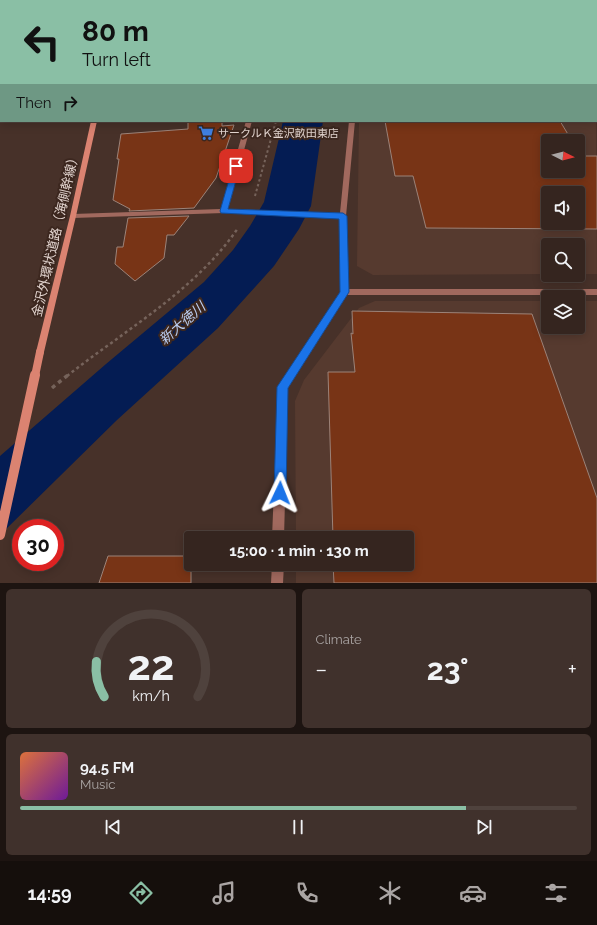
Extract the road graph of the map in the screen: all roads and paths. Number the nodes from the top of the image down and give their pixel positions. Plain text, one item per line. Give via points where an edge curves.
1 (94, 122) edge
2 (249, 122) edge
3 (276, 122) edge
4 (352, 122) edge
5 (224, 211) junction
6 (247, 212) junction
7 (73, 216) junction
8 (343, 216) junction
9 (345, 292) junction
10 (597, 292) edge
11 (49, 390) dead end
12 (278, 531) edge
13 (0, 535) edge
14 (278, 571) edge
15 (277, 583) edge

1 - 7 street, 金沢外環状道路（海側幹線）
2 - 5 street
3 - 6 path via 256,194
4 - 8 street
5 - 6 street
5 - 7 street
6 - 8 street
6 - 11 path via 228,244 194,280
7 - 13 street, 金沢外環状道路（海側幹線）, bridge
8 - 9 street
9 - 10 street
9 - 12 street via 283,387
14 - 15 street

